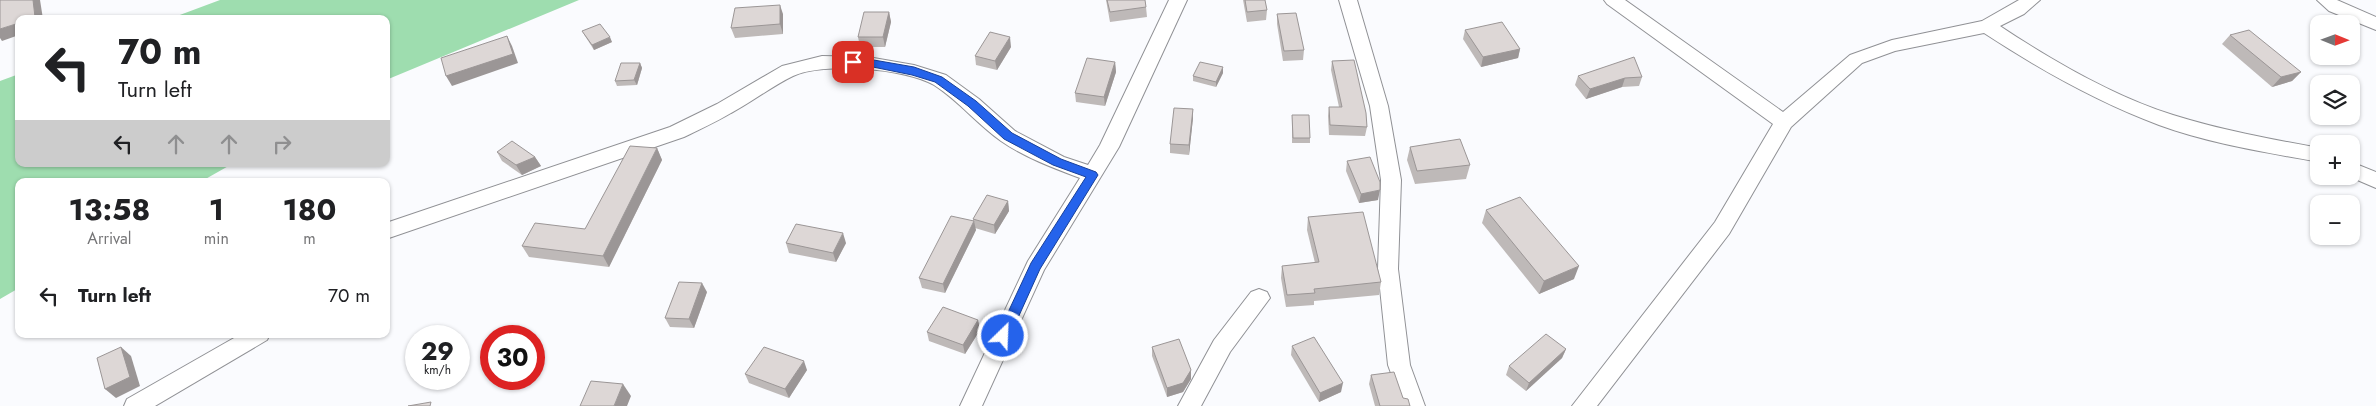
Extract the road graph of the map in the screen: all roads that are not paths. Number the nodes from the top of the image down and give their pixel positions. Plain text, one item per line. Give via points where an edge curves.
1 (1178, 0) edge
2 (1348, 0) edge
3 (1613, 0) edge
4 (2031, 0) edge
5 (2326, 0) edge
6 (2376, 24) edge
7 (1987, 26) junction
8 (1784, 122) junction
9 (2310, 153) edge
10 (2360, 173) edge
11 (1092, 175) junction
12 (2376, 181) edge
13 (390, 230) edge
14 (1259, 298) dead end
15 (252, 338) edge
16 (135, 406) edge
17 (971, 406) edge
18 (1189, 406) edge
19 (1414, 406) edge
20 (1583, 406) edge

1 - 11 street via 1109,147
2 - 19 street via 1379,106 1391,180 1388,269 1398,365
3 - 8 street
4 - 7 street
5 - 6 street
7 - 8 street via 1892,46 1856,59
7 - 9 street via 2040,61 2166,120 2233,139
8 - 20 street via 1722,228
10 - 12 street
11 - 13 street via 1057,162 1008,136 939,80 914,71 868,62 822,62 788,71 678,132
11 - 17 street via 1035,267
14 - 18 street via 1222,346
15 - 16 street

